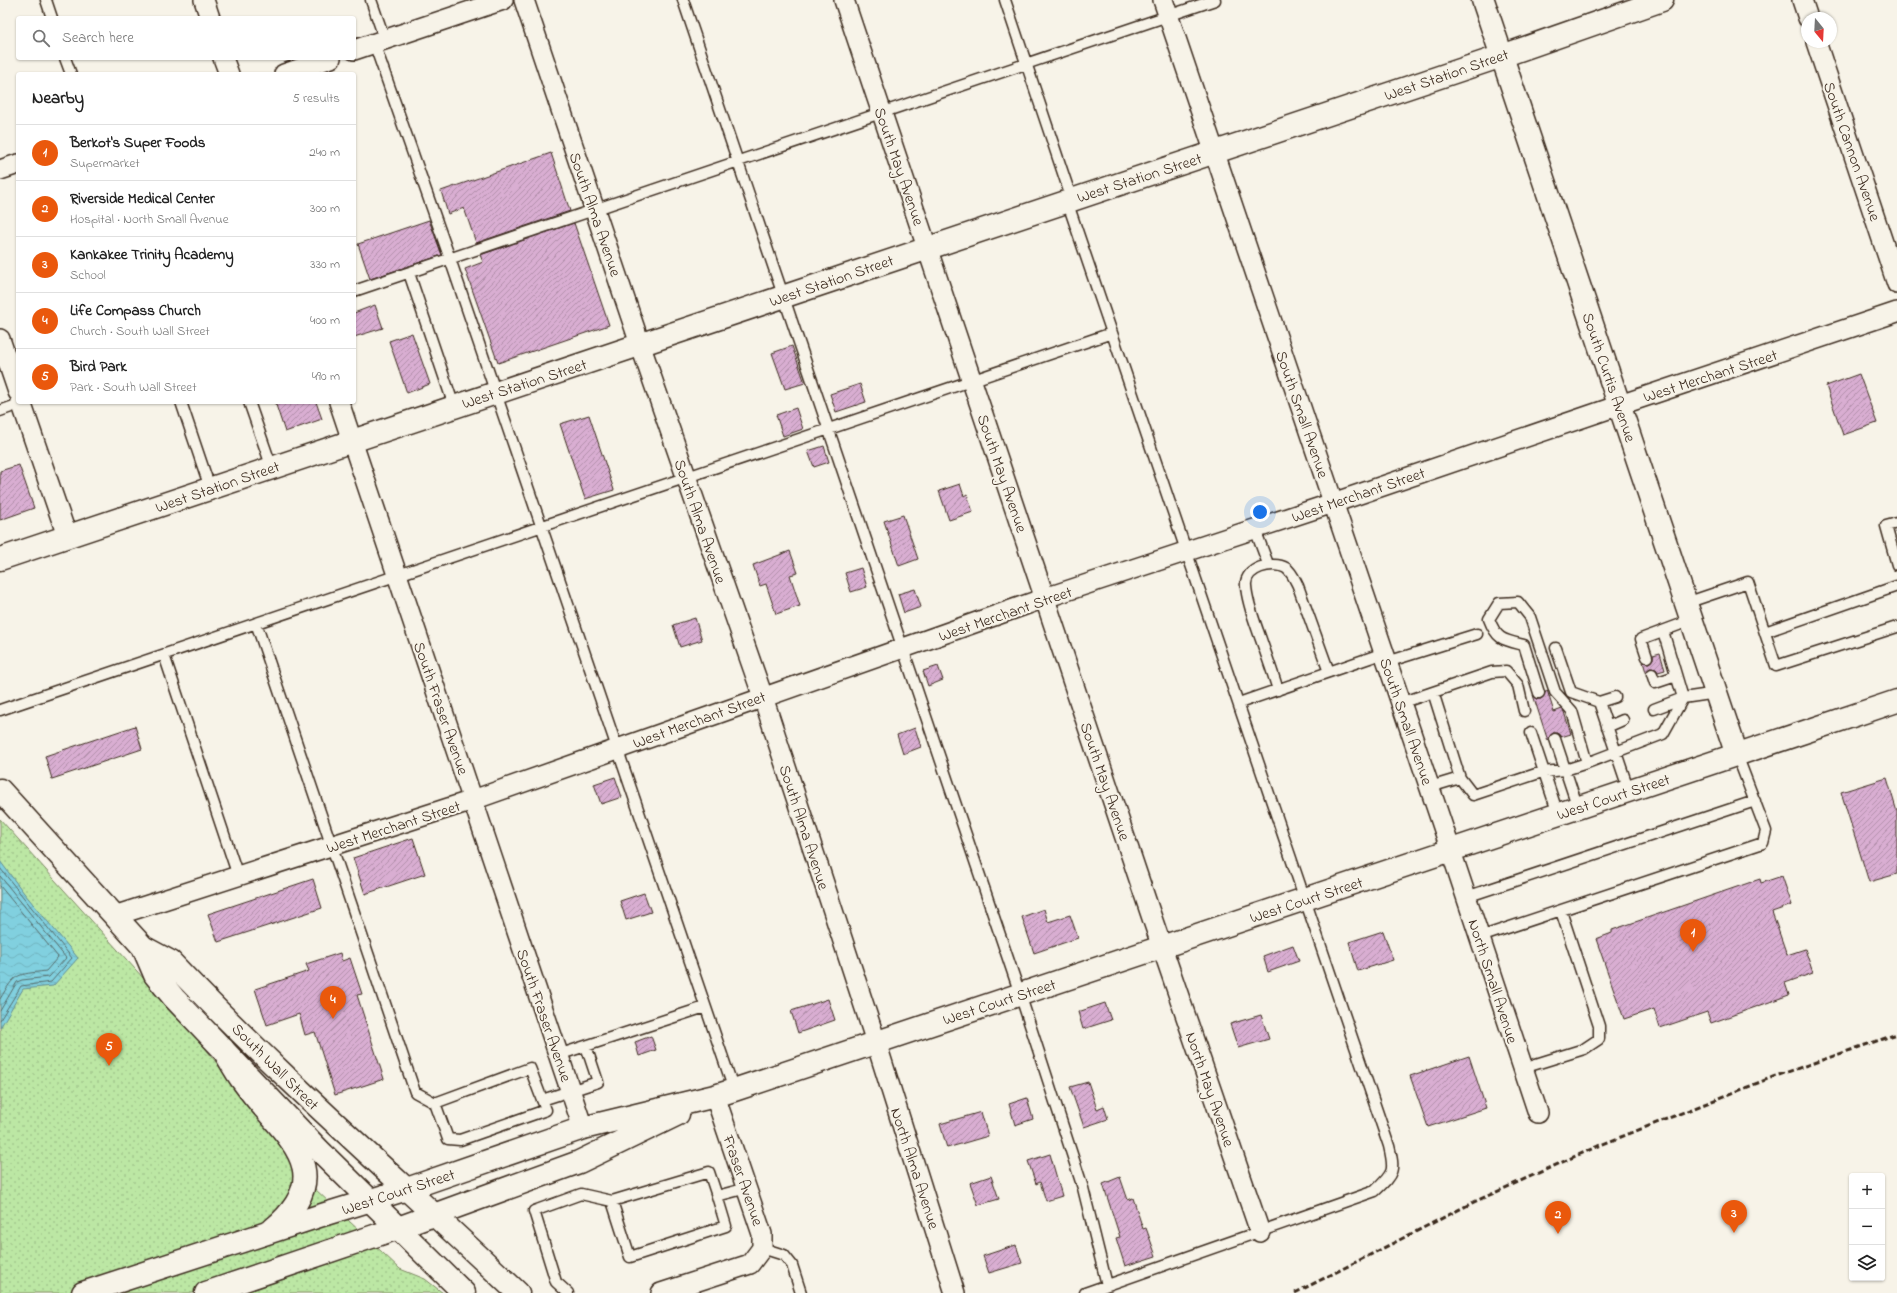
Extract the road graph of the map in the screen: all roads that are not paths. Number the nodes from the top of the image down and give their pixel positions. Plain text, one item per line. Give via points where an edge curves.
1 (46, 0) edge
2 (204, 0) edge
3 (371, 0) edge
4 (503, 0) edge
5 (524, 0) edge
6 (683, 0) edge
7 (844, 0) edge
8 (1005, 0) edge
9 (1215, 0) edge
10 (1483, 0) edge
11 (1802, 0) edge
12 (1650, 2) edge
13 (1166, 8) edge
14 (1806, 12) edge
15 (51, 16) edge
16 (209, 16) edge
17 (380, 42) junction
18 (1818, 48) edge
19 (356, 49) edge
20 (1502, 56) junction
21 (66, 60) edge
22 (224, 60) edge
23 (325, 60) edge
24 (1026, 64) junction
25 (69, 72) edge
26 (228, 72) edge
27 (290, 72) edge
28 (882, 113) junction
29 (1214, 152) junction
30 (737, 162) junction
31 (16, 165) edge
32 (0, 170) edge
33 (1070, 200) junction
34 (595, 210) junction
35 (927, 248) junction
36 (450, 259) junction
37 (409, 273) junction
38 (1897, 284) edge
39 (356, 290) edge
40 (783, 297) junction
41 (1897, 312) edge
42 (1112, 333) junction
43 (0, 339) edge
44 (640, 344) junction
45 (972, 381) junction
46 (16, 383) edge
47 (495, 393) junction
48 (16, 403) edge
49 (23, 404) edge
50 (182, 404) edge
51 (250, 404) edge
52 (340, 404) edge
53 (1620, 405) junction
54 (454, 406) junction
55 (0, 411) edge
56 (828, 430) junction
57 (352, 441) junction
58 (272, 468) junction
59 (686, 478) junction
60 (210, 488) junction
61 (1333, 503) junction
62 (1897, 523) edge
63 (541, 527) junction
64 (1256, 529) junction
65 (67, 536) junction
66 (1187, 551) junction
67 (0, 559) edge
68 (1268, 564) junction
69 (1897, 565) edge
70 (397, 576) junction
71 (1897, 586) edge
72 (1045, 598) junction
73 (1689, 611) junction
74 (256, 623) junction
75 (1897, 627) edge
76 (1663, 631) junction
77 (1765, 632) junction
78 (1477, 634) dead end
79 (902, 648) junction
80 (1556, 648) dead end
81 (164, 655) junction
82 (1647, 657) dead end
83 (1386, 658) junction
84 (1329, 672) junction
85 (1676, 676) junction
86 (1651, 681) dead end
87 (1278, 690) junction
88 (1433, 692) junction
89 (1539, 693) dead end
90 (1717, 693) junction
91 (763, 696) junction
92 (1615, 697) dead end
93 (1683, 698) junction
94 (1897, 701) edge
95 (1599, 702) junction
96 (1239, 703) junction
97 (1401, 703) junction
98 (1654, 709) dead end
99 (0, 710) edge
100 (1524, 711) dead end
101 (1623, 720) dead end
102 (1607, 727) junction
103 (1531, 734) dead end
104 (1555, 739) dead end
105 (617, 748) junction
106 (1616, 752) junction
107 (1737, 754) junction
108 (1587, 763) junction
109 (1565, 770) junction
110 (1542, 772) junction
111 (1460, 778) junction
112 (1430, 787) junction
113 (0, 790) edge
114 (1629, 791) junction
115 (473, 800) junction
116 (1754, 801) junction
117 (1568, 811) junction
118 (332, 846) junction
119 (1451, 850) junction
120 (238, 876) junction
121 (1466, 897) junction
122 (1306, 899) junction
123 (1561, 911) junction
124 (114, 916) junction
125 (1480, 937) junction
126 (143, 947) junction
127 (1162, 947) junction
128 (1020, 994) junction
129 (706, 1007) junction
130 (876, 1042) junction
131 (586, 1046) junction
132 (223, 1050) junction
133 (558, 1055) junction
134 (1523, 1068) junction
135 (571, 1091) junction
136 (724, 1093) junction
137 (542, 1100) junction
138 (435, 1103) junction
139 (1538, 1113) dead end
140 (583, 1128) junction
141 (746, 1188) junction
142 (407, 1189) junction
143 (717, 1196) junction
144 (370, 1200) junction
145 (612, 1201) junction
146 (435, 1215) junction
147 (398, 1228) junction
148 (268, 1232) junction
149 (1260, 1232) junction
150 (762, 1248) junction
151 (1107, 1285) junction
152 (83, 1293) edge
153 (206, 1293) edge
154 (464, 1293) edge
155 (518, 1293) edge
156 (568, 1293) edge
157 (661, 1293) edge
158 (801, 1293) edge
159 (955, 1293) edge
160 (1085, 1293) edge

1 - 15 lane
2 - 16 street
3 - 17 lane
4 - 17 street
5 - 34 street, South Alma Avenue
6 - 30 lane
7 - 28 street, South May Avenue
8 - 24 lane
9 - 13 lane
10 - 20 main road, South Curtis Avenue
11 - 14 street
12 - 20 main road, West Station Street
13 - 24 lane
13 - 29 street, South Small Avenue
17 - 19 street
17 - 36 lane
18 - 38 street, South Cannon Avenue
20 - 29 main road, West Station Street
20 - 53 main road, South Curtis Avenue
21 - 25 lane
22 - 26 street
23 - 27 street
24 - 28 lane
24 - 33 lane
28 - 30 lane
28 - 35 street, South May Avenue
29 - 33 main road, West Station Street
29 - 61 street, South Small Avenue
30 - 34 lane
30 - 40 lane
31 - 32 street
33 - 35 main road, West Station Street
33 - 42 lane
34 - 36 lane
34 - 44 street, South Alma Avenue
35 - 40 main road, West Station Street
35 - 45 street, South May Avenue
36 - 37 lane
36 - 47 lane
37 - 39 lane
37 - 54 lane
40 - 44 main road, West Station Street
40 - 56 lane
41 - 53 street, West Merchant Street
42 - 45 lane
42 - 66 lane
43 - 46 street
44 - 47 main road, West Station Street
44 - 59 street, South Alma Avenue
45 - 56 lane
45 - 72 street, South May Avenue
47 - 54 main road, West Station Street
47 - 63 lane
48 - 55 lane
49 - 65 street
50 - 60 lane
51 - 58 lane
52 - 57 street, South Fraser Avenue
53 - 61 street, West Merchant Street
53 - 73 main road, South Curtis Avenue
54 - 57 main road, West Station Street
56 - 59 lane
56 - 79 lane
57 - 58 main road, West Station Street
57 - 70 street, South Fraser Avenue
58 - 60 main road, West Station Street
59 - 63 lane
59 - 91 street, South Alma Avenue
60 - 65 main road, West Station Street
61 - 64 street, West Merchant Street
61 - 83 street, South Small Avenue
62 - 69 lane via 1886,526
63 - 70 lane
63 - 105 lane
64 - 66 street, West Merchant Street
64 - 68 lane
65 - 67 main road, West Station Street
66 - 72 street, West Merchant Street
66 - 96 lane
68 - 84 lane via 1287,569 1292,575
68 - 87 lane via 1248,576 1245,585
70 - 74 lane
70 - 115 street, South Fraser Avenue
71 - 77 lane
72 - 79 street, West Merchant Street
72 - 127 street, South May Avenue
73 - 76 lane
73 - 77 lane via 1748,582
73 - 90 main road, South Curtis Avenue
74 - 81 lane
74 - 118 lane
75 - 77 lane via 1776,666
76 - 82 lane via 1641,639
76 - 85 lane
78 - 83 lane
79 - 91 street, West Merchant Street
79 - 128 lane
80 - 95 lane via 1571,692
81 - 99 lane
81 - 120 lane
83 - 84 lane
83 - 97 street, South Small Avenue
84 - 87 lane
85 - 86 lane
85 - 93 lane
87 - 96 lane
88 - 97 lane
88 - 100 lane via 1492,672 1506,671 1518,685
88 - 111 lane
89 - 108 lane via 1524,645 1504,640 1494,633 1489,619 1499,603 1518,602 1530,617 1554,692 1572,711
90 - 93 lane
90 - 107 main road, South Curtis Avenue
91 - 105 street, West Merchant Street
91 - 130 street, South Alma Avenue
92 - 95 lane
93 - 98 lane
93 - 106 lane via 1663,734
94 - 107 main road, West Court Street
95 - 102 lane
96 - 122 lane
97 - 112 street, South Small Avenue
101 - 102 lane
102 - 106 lane
103 - 110 lane
104 - 109 lane
105 - 115 street, West Merchant Street
105 - 129 lane
106 - 108 lane
106 - 114 lane
107 - 114 main road, West Court Street
107 - 116 lane
108 - 109 lane
109 - 110 lane
109 - 117 lane
110 - 111 lane via 1473,795
110 - 117 lane
111 - 112 lane
112 - 119 street, South Small Avenue
113 - 124 main road, South Wall Street
114 - 117 main road, West Court Street
115 - 118 street, West Merchant Street
115 - 133 street, South Fraser Avenue
116 - 121 lane
116 - 123 lane via 1766,831 1763,843 1758,846
117 - 119 main road, West Court Street
118 - 120 street, West Merchant Street
118 - 138 lane via 415,1092
119 - 121 street, North Small Avenue
119 - 122 main road, West Court Street
120 - 124 street, West Merchant Street
121 - 125 street, North Small Avenue
122 - 127 main road, West Court Street
122 - 149 lane via 1389,1146 1393,1169 1375,1191
123 - 125 lane
123 - 134 lane via 1599,1026 1599,1039 1584,1048
124 - 126 main road, South Wall Street
125 - 134 street, North Small Avenue
126 - 132 main road, South Wall Street via 155,975
126 - 142 main road, South Wall Street via 171,962 340,1129
127 - 128 main road, West Court Street
127 - 149 street, North May Avenue
128 - 130 main road, West Court Street
128 - 151 lane via 1083,1188
129 - 131 lane
129 - 136 lane
130 - 136 main road, West Court Street
130 - 159 street, North Alma Avenue
131 - 133 lane
131 - 135 lane via 598,1082
132 - 144 main road, South Wall Street
132 - 148 main road via 244,1083 294,1144 305,1170 304,1189 298,1203 288,1216
133 - 135 street, South Fraser Avenue
134 - 139 street, North Small Avenue
135 - 137 lane
135 - 140 street, South Fraser Avenue
136 - 140 main road, West Court Street
136 - 141 street, Fraser Avenue
136 - 146 main road, West Court Street via 578,1162
137 - 138 lane via 530,1068
137 - 138 lane via 546,1110 460,1140 448,1139
140 - 142 main road, West Court Street
141 - 143 lane
141 - 150 street, Fraser Avenue via 762,1234
142 - 144 main road, West Court Street
142 - 146 main road, South Wall Street
143 - 145 lane via 709,1172
143 - 145 lane via 726,1226 630,1257
144 - 147 main road, South Wall Street
144 - 148 main road, West Court Street
145 - 156 lane via 581,1194 534,1211 556,1282
146 - 147 main road, West Court Street
146 - 155 main road, South Wall Street
147 - 153 main road, West Court Street
147 - 154 main road, South Wall Street
148 - 152 main road, West Court Street
149 - 151 lane
150 - 157 street, Fraser Avenue via 750,1264
150 - 158 lane via 784,1255 792,1265
151 - 160 lane

